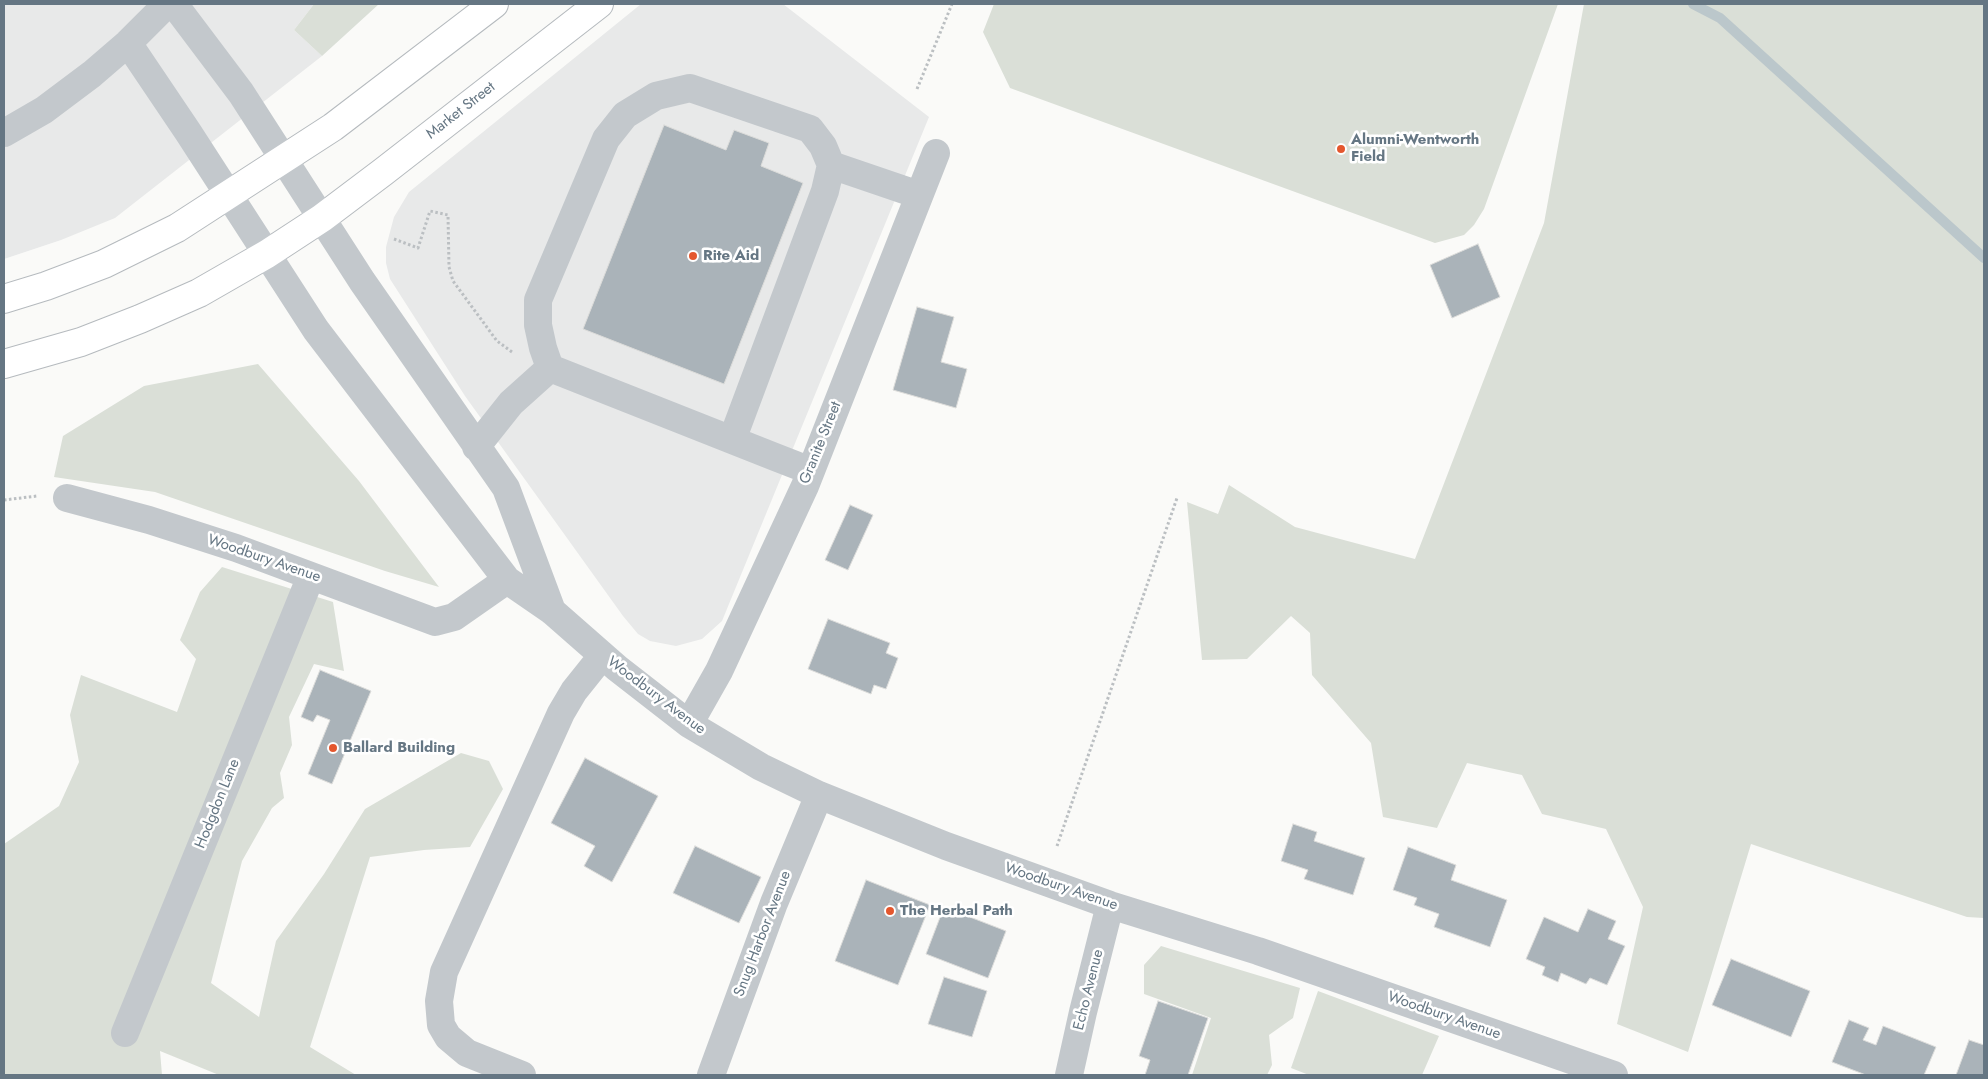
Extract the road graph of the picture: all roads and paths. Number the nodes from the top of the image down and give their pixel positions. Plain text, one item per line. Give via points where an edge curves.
1 (167, 4) edge
2 (174, 4) edge
3 (494, 4) edge
4 (599, 4) edge
5 (952, 4) edge
6 (128, 43) junction
7 (917, 89) dead end
8 (4, 133) edge
9 (936, 153) dead end
10 (284, 160) junction
11 (831, 165) junction
12 (229, 195) junction
13 (919, 196) junction
14 (322, 218) junction
15 (394, 239) dead end
16 (267, 254) junction
17 (4, 299) edge
18 (542, 342) junction
19 (4, 364) edge
20 (550, 368) junction
21 (732, 440) junction
22 (476, 447) junction
23 (810, 471) junction
24 (68, 498) dead end
25 (1177, 498) dead end
26 (311, 576) junction
27 (507, 580) junction
28 (552, 611) junction
29 (602, 656) junction
30 (689, 724) junction
31 (819, 794) junction
32 (1058, 846) dead end
33 (1110, 905) junction
34 (125, 1033) dead end
35 (522, 1075) edge
36 (711, 1075) edge
37 (1069, 1075) edge
38 (1614, 1075) edge

1 - 6 street
2 - 10 street, Woodbury Avenue via 241,93
3 - 10 main road via 343,120
4 - 14 main road, Market Street
5 - 7 path
6 - 8 street via 44,110
6 - 12 street, Woodbury Avenue
9 - 13 street, Granite Street
10 - 12 main road
10 - 14 street, Woodbury Avenue
11 - 13 street
11 - 18 street via 810,130 690,88 656,96 625,115 606,139 538,300
11 - 21 street via 825,191
12 - 16 street, Woodbury Avenue
12 - 17 main road via 138,248 46,286
13 - 23 street, Granite Street
14 - 16 main road
14 - 22 street, Woodbury Avenue
15 - 18 path via 418,248 430,211 448,214 449,267 453,282 477,316 510,353
16 - 19 main road via 199,293 140,319 81,342
16 - 27 street, Woodbury Avenue via 316,330
18 - 20 street
20 - 21 street
20 - 22 street via 511,403
21 - 23 street
22 - 28 street, Woodbury Avenue via 506,488
23 - 30 street, Granite Street via 719,671
24 - 26 street, Woodbury Avenue via 150,520
25 - 32 path
26 - 27 street, Woodbury Avenue via 435,622 454,617
26 - 34 street, Hodgdon Lane
27 - 28 street, Woodbury Avenue
28 - 29 street, Woodbury Avenue
29 - 30 street, Woodbury Avenue
29 - 35 street via 560,713 444,972 439,1001 441,1025 448,1037 467,1053
30 - 31 street, Woodbury Avenue via 761,767
31 - 33 street, Woodbury Avenue via 946,846
31 - 36 street, Snug Harbor Avenue via 774,904
33 - 37 street, Echo Avenue
33 - 38 street, Woodbury Avenue via 1266,954

